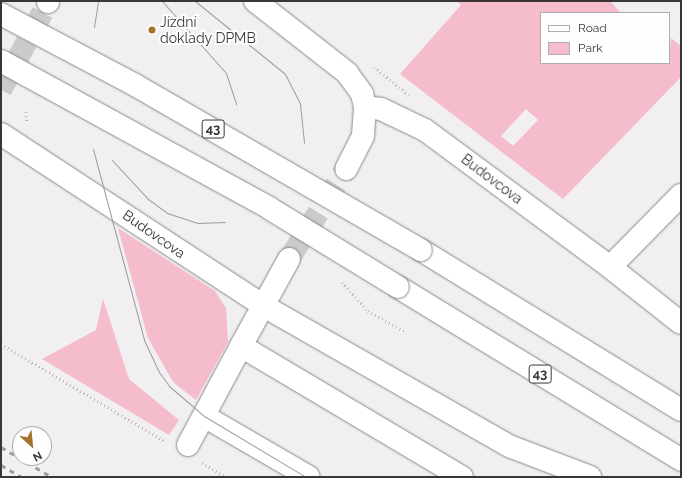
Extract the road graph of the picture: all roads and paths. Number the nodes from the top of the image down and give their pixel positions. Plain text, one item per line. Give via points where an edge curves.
1 (256, 1) edge
2 (273, 8) edge
3 (1, 14) edge
4 (1, 61) edge
5 (371, 65) dead end
6 (414, 99) dead end
7 (365, 107) junction
8 (1, 134) edge
9 (346, 169) tunnel mouth
10 (681, 195) edge
11 (289, 260) tunnel mouth
12 (610, 267) junction
13 (262, 305) junction
14 (368, 311) dead end
15 (681, 322) edge
16 (406, 332) dead end
17 (1, 344) edge
18 (241, 346) junction
19 (681, 410) edge
20 (204, 416) junction
21 (184, 449) junction
22 (681, 460) edge
23 (226, 477) edge
24 (309, 477) edge
25 (462, 477) edge
26 (590, 477) edge

1 - 2 main road
2 - 7 main road via 347,73 362,94
3 - 19 main road, 43, bridge via 142,89 421,250
4 - 22 main road, 43, bridge via 269,208
5 - 6 path
7 - 9 main road via 363,136
7 - 12 main road, Budovcova via 381,109 425,130
8 - 13 main road, Budovcova
10 - 12 main road
11 - 13 main road
12 - 15 main road, Budovcova
13 - 18 main road
13 - 26 main road, Budovcova via 509,446
14 - 16 path
17 - 21 path
18 - 20 main road
18 - 25 main road
20 - 21 main road
20 - 24 main road
21 - 23 path

